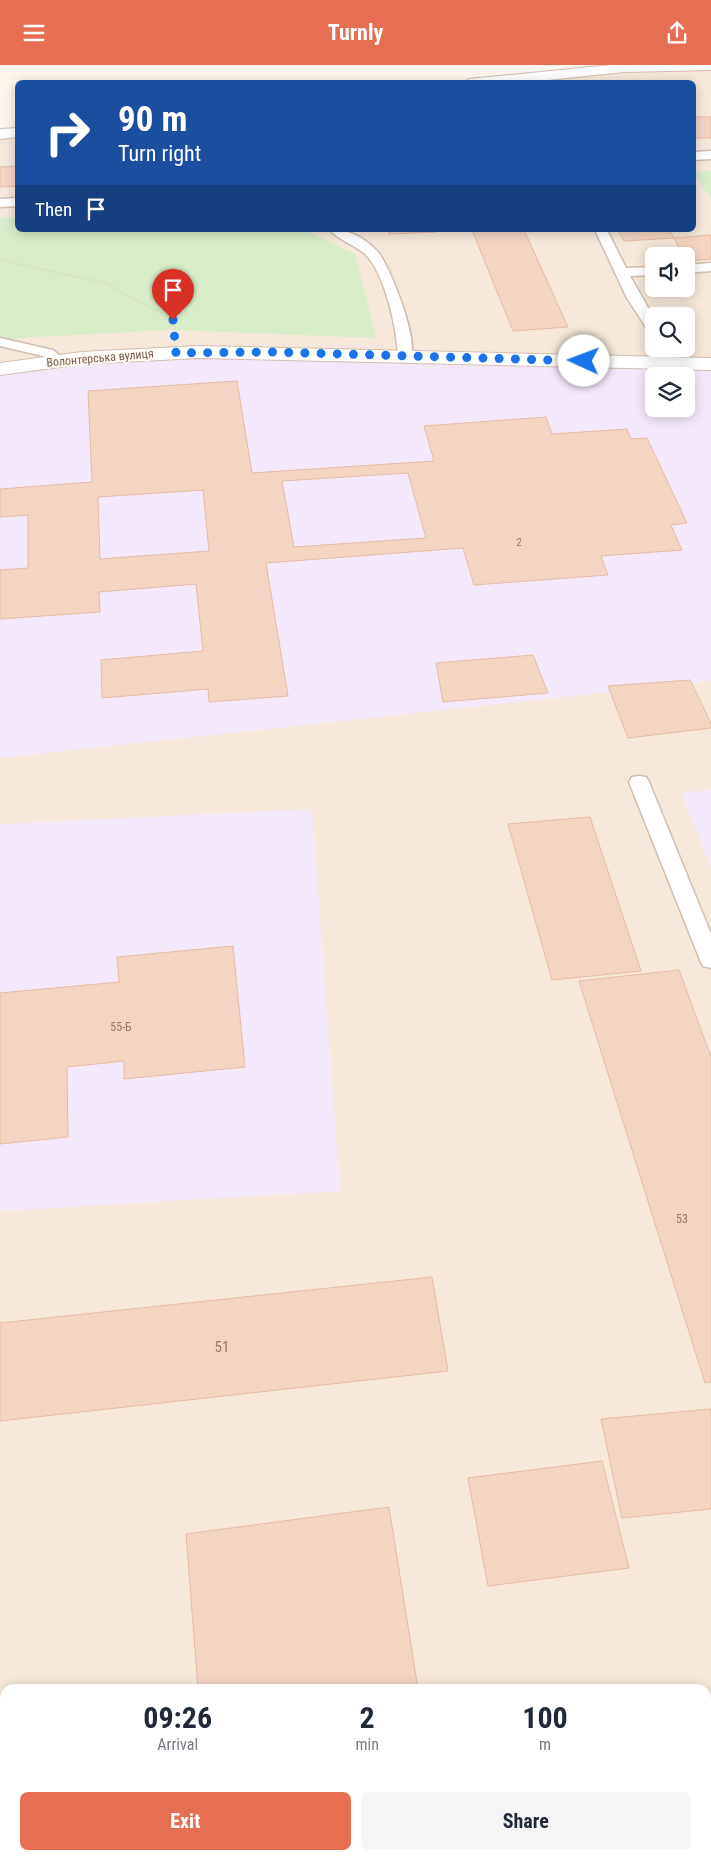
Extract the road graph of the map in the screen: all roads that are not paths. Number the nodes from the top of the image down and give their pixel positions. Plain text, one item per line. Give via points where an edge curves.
1 (711, 66) edge
2 (500, 80) edge
3 (15, 132) edge
4 (0, 134) edge
5 (711, 155) edge
6 (696, 156) edge
7 (15, 202) edge
8 (0, 203) edge
9 (339, 232) edge
10 (602, 232) edge
11 (711, 267) edge
12 (695, 268) edge
13 (645, 272) edge
14 (622, 273) junction
15 (645, 315) edge
16 (0, 342) edge
17 (405, 356) junction
18 (645, 356) edge
19 (667, 357) edge
20 (58, 360) junction
21 (711, 364) edge
22 (0, 369) edge
23 (639, 782) dead end
24 (711, 960) edge

1 - 2 street via 624,68
3 - 4 street
5 - 6 lane
7 - 8 lane
9 - 17 lane via 363,246 381,268 403,331
10 - 14 lane
11 - 12 lane
13 - 14 lane
14 - 15 lane
16 - 20 lane via 48,353
17 - 18 street, Волонтерська вулиця
17 - 20 street, Волонтерська вулиця via 176,353
19 - 21 street, Волонтерська вулиця
20 - 22 street, Волонтерська вулиця
23 - 24 lane

